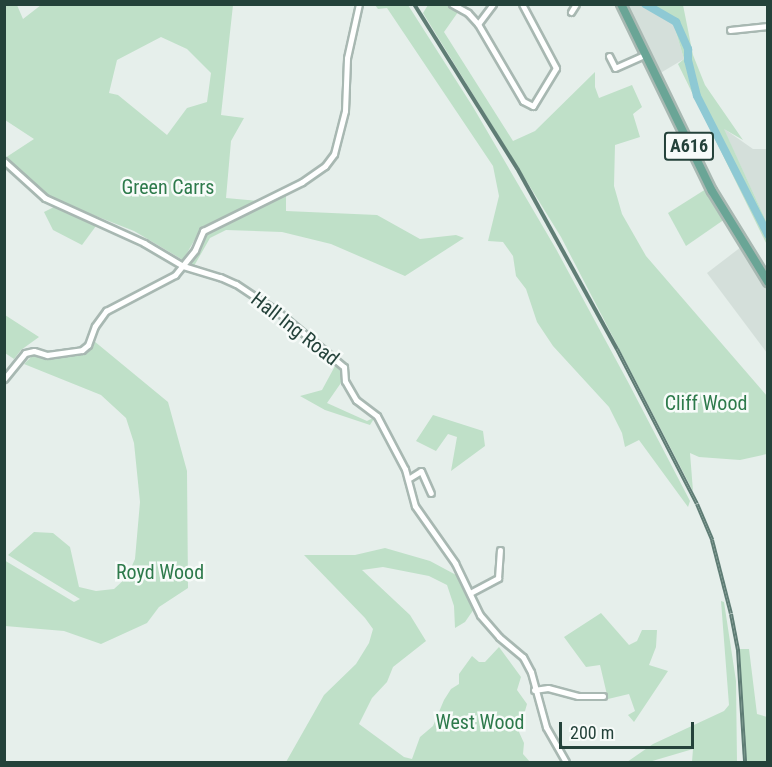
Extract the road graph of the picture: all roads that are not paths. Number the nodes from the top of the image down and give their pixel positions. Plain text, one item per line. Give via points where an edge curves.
1 (359, 4) edge
2 (452, 4) edge
3 (493, 4) edge
4 (522, 4) edge
5 (576, 4) edge
6 (621, 4) edge
7 (571, 12) dead end
8 (478, 24) junction
9 (768, 26) edge
10 (730, 30) dead end
11 (644, 55) junction
12 (609, 56) dead end
13 (4, 161) edge
14 (183, 266) junction
15 (768, 282) edge
16 (4, 379) edge
17 (408, 479) junction
18 (431, 493) dead end
19 (500, 550) dead end
20 (470, 593) junction
21 (534, 690) junction
22 (603, 696) dead end
23 (566, 762) edge

1 - 14 street via 347,58 345,111 334,154 325,166 302,182 203,231
2 - 8 street
3 - 8 street
4 - 8 street via 556,68 533,106 523,101
5 - 7 street
6 - 11 main road, A616
9 - 10 street
11 - 12 street via 615,68
11 - 15 main road, A616 via 712,192
13 - 14 street, Hall Ing Road via 45,198 144,243
14 - 16 street via 175,275 103,314 82,350 47,355 25,353
14 - 17 street, Hall Ing Road via 236,284 278,312 344,367 345,381 356,400 377,416
17 - 18 street via 421,471
17 - 20 street, Hall Ing Road via 419,514 455,563
19 - 20 street via 498,578
20 - 21 street, Hall Ing Road via 480,615 523,657
21 - 22 street via 548,688 578,696
21 - 23 street, Hall Ing Road via 546,727

